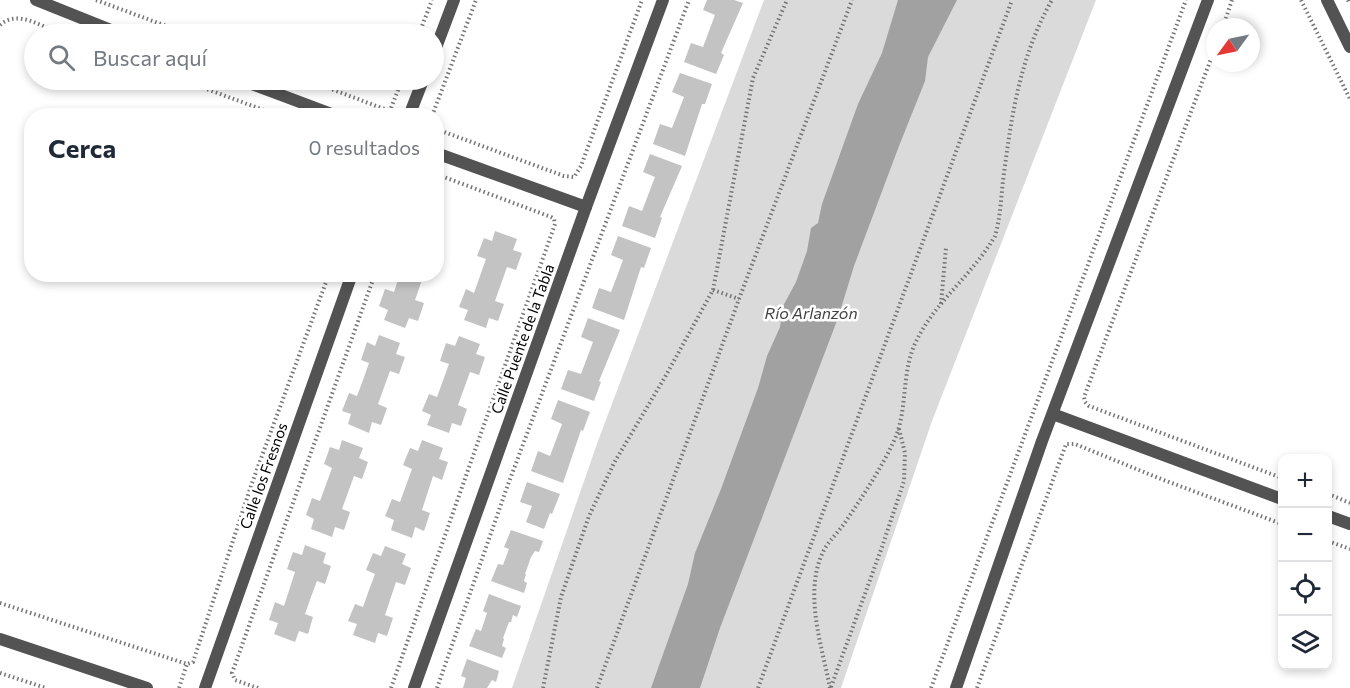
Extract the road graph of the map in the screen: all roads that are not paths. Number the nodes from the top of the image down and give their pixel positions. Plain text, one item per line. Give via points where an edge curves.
1 (36, 0) edge
2 (454, 0) edge
3 (663, 0) edge
4 (1208, 0) edge
5 (1327, 0) edge
6 (96, 24) edge
7 (444, 26) edge
8 (1350, 47) edge
9 (268, 90) edge
10 (419, 90) edge
11 (316, 108) edge
12 (412, 108) edge
13 (444, 156) edge
14 (586, 207) junction
15 (349, 282) edge
16 (1053, 414) junction
17 (1278, 498) edge
18 (1332, 517) edge
19 (1350, 524) edge
20 (0, 639) edge
21 (147, 688) edge
22 (205, 688) edge
23 (414, 688) edge
24 (956, 688) edge

1 - 6 street
2 - 7 street
3 - 14 street, Calle Puente de la Tabla
4 - 16 street
5 - 8 street
9 - 11 street
10 - 12 street
13 - 14 street
14 - 23 street, Calle Puente de la Tabla
15 - 22 street, Calle los Fresnos
16 - 17 street
16 - 24 street
18 - 19 street
20 - 21 street

